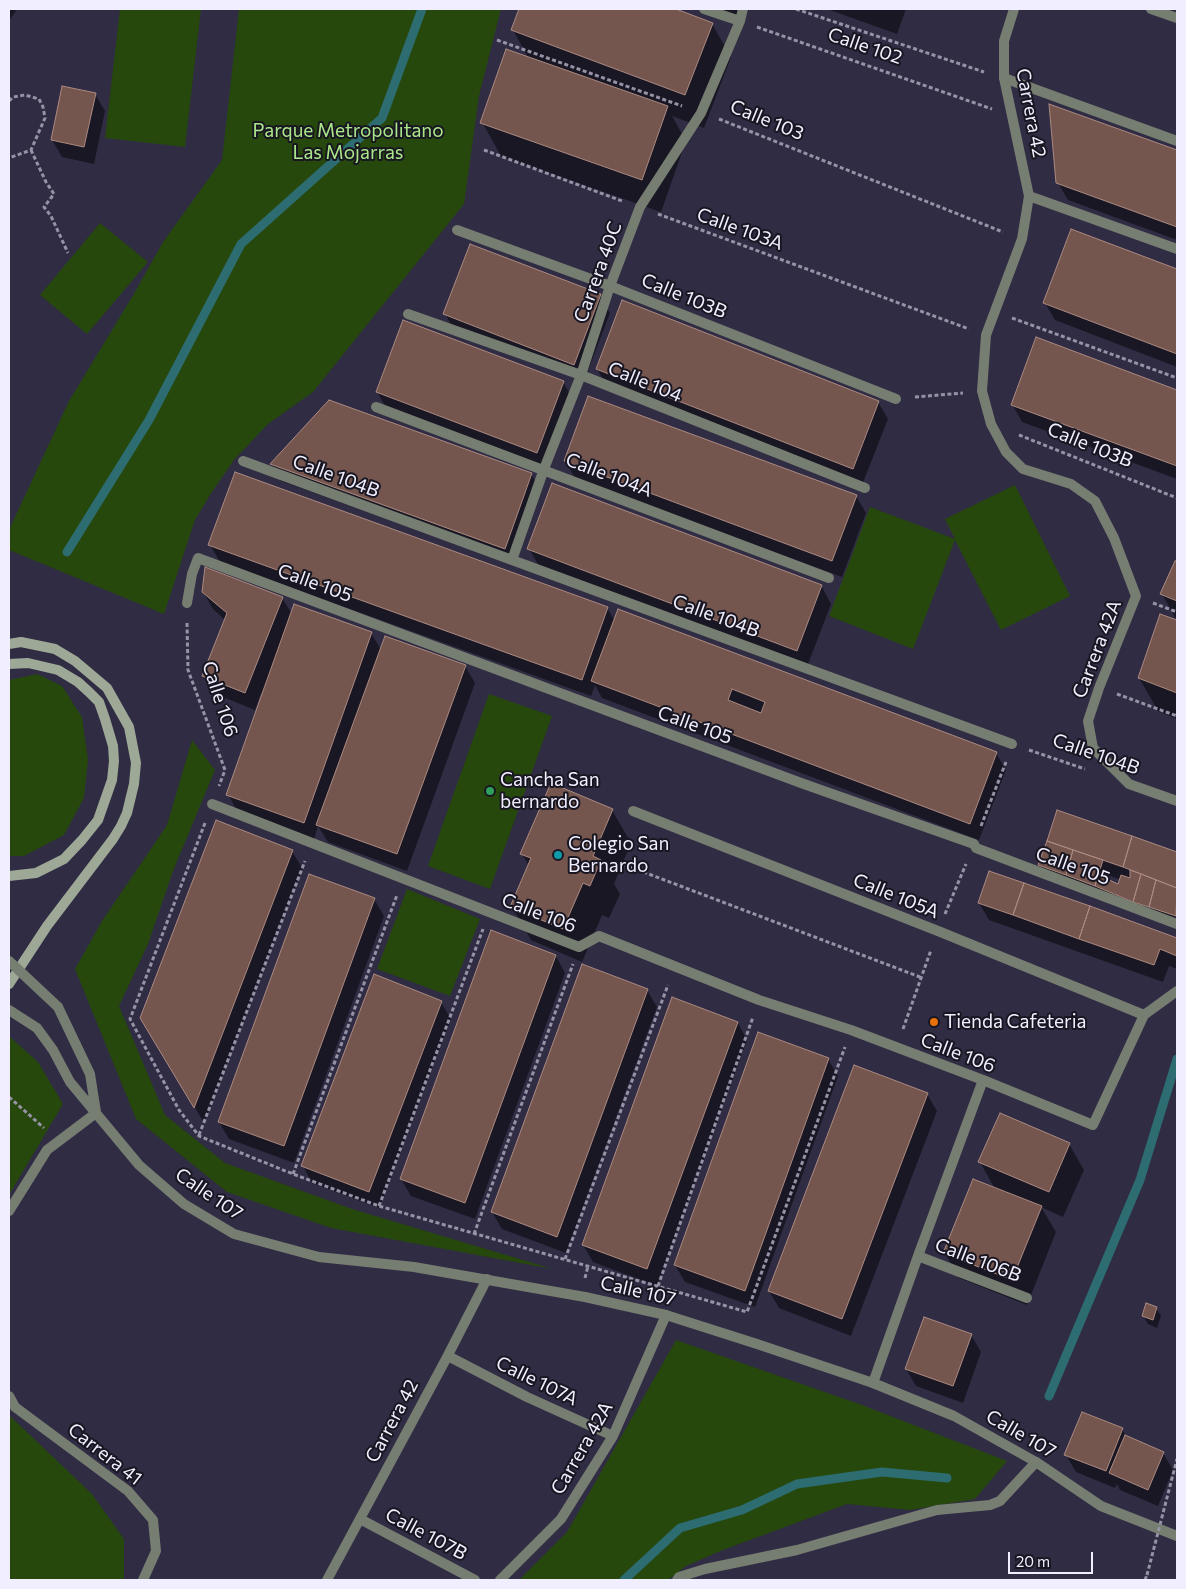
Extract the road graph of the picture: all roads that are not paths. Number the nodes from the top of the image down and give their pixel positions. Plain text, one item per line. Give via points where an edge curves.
1 (704, 9) edge
2 (743, 9) edge
3 (1014, 9) edge
4 (1152, 9) edge
5 (1177, 18) edge
6 (740, 21) junction
7 (1004, 78) junction
8 (1177, 141) edge
9 (1029, 196) junction
10 (457, 230) dead end
11 (1177, 249) edge
12 (610, 286) junction
13 (408, 314) dead end
14 (581, 375) junction
15 (896, 399) road end
16 (376, 407) dead end
17 (243, 461) dead end
18 (544, 469) junction
19 (866, 488) dead end
20 (512, 560) junction
21 (829, 578) dead end
22 (187, 603) road end
23 (9, 644) edge
24 (9, 664) edge
25 (1012, 744) road end
26 (1130, 784) joint
27 (1177, 801) edge
28 (212, 804) road end
29 (633, 811) dead end
30 (9, 876) edge
31 (1177, 924) edge
32 (9, 961) edge
33 (9, 984) edge
34 (1177, 991) edge
35 (9, 1010) edge
36 (1144, 1015) junction
37 (982, 1080) junction
38 (96, 1113) junction
39 (9, 1211) edge
40 (918, 1256) junction
41 (487, 1279) junction
42 (1027, 1298) dead end
43 (666, 1315) junction
44 (448, 1356) junction
45 (873, 1383) junction
46 (9, 1396) edge
47 (613, 1436) junction
48 (1036, 1462) junction
49 (360, 1519) junction
50 (1177, 1536) edge
51 (143, 1580) edge
52 (327, 1580) edge
53 (475, 1580) edge
54 (500, 1580) edge
55 (677, 1580) edge

1 - 6 street
2 - 6 street, Carrera 40C
3 - 7 street, Carrera 42 via 1004,41
4 - 5 street
6 - 12 street, Carrera 40C via 701,112 640,207
7 - 8 street
7 - 9 street, Carrera 42
9 - 11 street
9 - 26 street, Carrera 42A via 1022,239 986,335 982,391 991,424 1006,452 1023,469 1071,484 1096,501 1136,596 1088,721 1093,748
10 - 12 street, Calle 103B
12 - 14 street, Carrera 40C
12 - 15 street, Calle 103B
13 - 14 street, Calle 104
14 - 18 street, Carrera 40C
14 - 19 street, Calle 104
16 - 18 street, Calle 104A
17 - 20 street, Calle 104B
18 - 20 street, Carrera 40C
18 - 21 street, Calle 104A
20 - 25 street, Calle 104B
22 - 31 street, Calle 105 via 198,558 801,783 974,844 976,848
23 - 33 main road via 21,642 55,649 107,688 129,726 136,763 127,813 114,839 47,926
24 - 30 main road via 28,663 58,670 89,692 99,702 113,746 114,761 102,812 82,840 64,859 36,873
26 - 27 street, Calle 104B
28 - 37 street, Calle 106 via 579,947 599,936 759,1000 851,1030
29 - 36 street, Calle 105A
32 - 38 street, bridge via 58,1007 90,1074
34 - 36 street
35 - 38 street, Calle 107 via 37,1028 70,1082
36 - 37 street, Calle 106 via 1093,1125
37 - 40 street
38 - 39 street via 47,1150
38 - 41 street, Calle 107 via 139,1165 184,1204 234,1234 319,1257
40 - 42 street, Calle 106B
40 - 45 street
41 - 43 street, Calle 107
41 - 44 street, Carrera 42
43 - 45 street, Calle 107
43 - 47 street, Carrera 42A
44 - 47 street, Calle 107A
44 - 49 street, Carrera 42
45 - 48 street, Calle 107 via 954,1416
46 - 51 street, Carrera 41 via 15,1407 128,1491 154,1520 156,1551
47 - 54 street, Carrera 42A via 561,1519
48 - 50 street, Calle 107 via 1101,1506
48 - 55 street via 1000,1500 990,1504 937,1510 797,1550 705,1569
49 - 52 street, Carrera 42
49 - 53 street, Calle 107B

